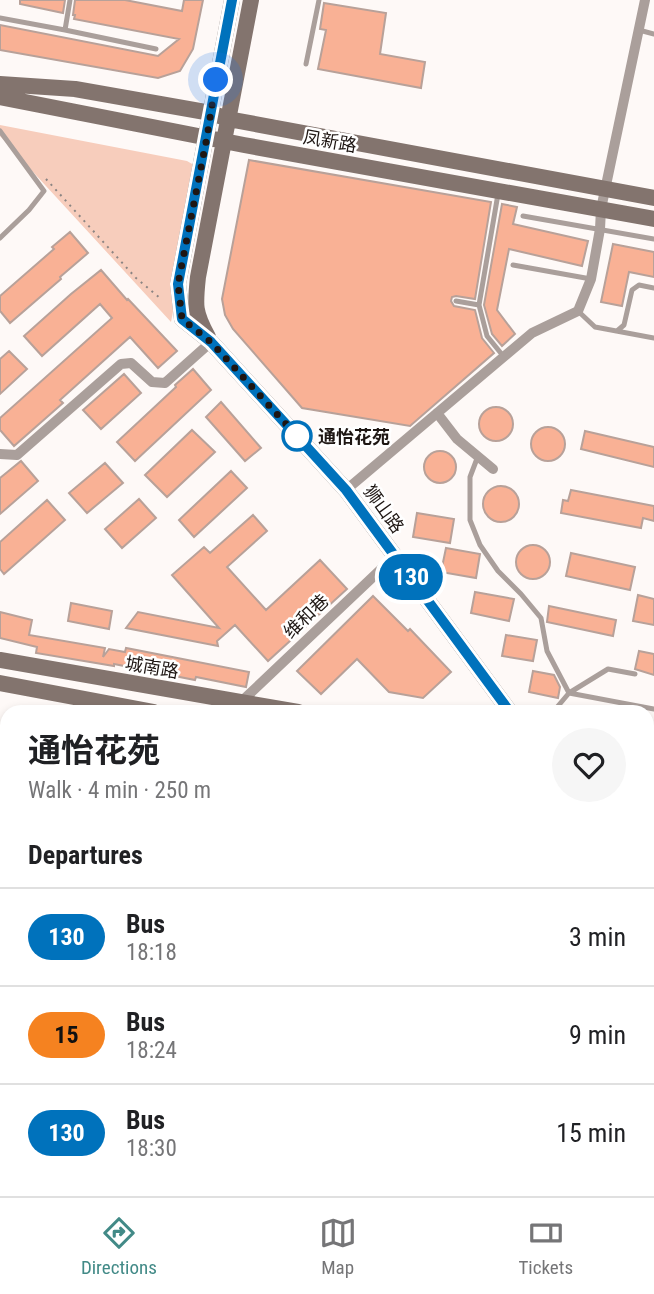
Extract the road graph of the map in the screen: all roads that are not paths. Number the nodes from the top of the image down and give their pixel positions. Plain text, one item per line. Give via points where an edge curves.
1 (71, 0) edge
2 (232, 0) edge
3 (251, 0) edge
4 (319, 0) edge
5 (645, 0) edge
6 (0, 18) edge
7 (65, 30) junction
8 (639, 30) junction
9 (654, 34) edge
10 (156, 49) dead end
11 (306, 64) dead end
12 (0, 84) edge
13 (0, 97) edge
14 (211, 113) junction
15 (228, 119) junction
16 (0, 131) edge
17 (207, 137) junction
18 (225, 141) junction
19 (605, 190) junction
20 (498, 191) junction
21 (654, 198) edge
22 (601, 209) junction
23 (626, 214) junction
24 (523, 216) dead end
25 (654, 219) edge
26 (600, 229) junction
27 (626, 234) junction
28 (0, 238) edge
29 (654, 239) edge
30 (513, 265) dead end
31 (591, 279) junction
32 (654, 288) edge
33 (456, 301) dead end
34 (479, 305) junction
35 (578, 311) junction
36 (617, 331) junction
37 (654, 338) edge
38 (211, 342) junction
39 (504, 357) junction
40 (438, 413) junction
41 (0, 454) edge
42 (478, 456) junction
43 (493, 469) dead end
44 (346, 490) junction
45 (395, 556) junction
46 (0, 660) edge
47 (635, 674) dead end
48 (0, 683) edge
49 (569, 693) junction
50 (241, 702) junction
51 (93, 705) edge
52 (258, 705) edge
53 (505, 705) edge
54 (559, 705) edge
55 (633, 705) edge

1 - 7 lane
2 - 14 main road, 狮山路
3 - 15 main road, 狮山路
4 - 11 lane
5 - 8 street
6 - 7 lane
7 - 10 lane
8 - 9 lane
8 - 19 street
12 - 14 main road, 凤新路 via 75,89
13 - 17 main road, 凤新路
14 - 15 main road, 凤新路
14 - 17 main road, 狮山路
15 - 18 main road, 狮山路
15 - 19 main road, 凤新路
16 - 28 lane via 44,191
17 - 18 main road, 凤新路
17 - 38 main road, 狮山路 via 178,284 182,319
18 - 20 main road, 凤新路
18 - 38 main road, 狮山路 via 195,304
19 - 21 main road, 凤新路
19 - 22 street
20 - 22 main road, 凤新路
20 - 34 lane
22 - 23 main road, 凤新路
22 - 26 street
23 - 25 main road, 凤新路
23 - 27 lane
24 - 26 lane
26 - 27 lane
26 - 31 street
27 - 29 lane
30 - 31 lane
31 - 35 street
32 - 36 lane via 639,285 632,290 624,326
33 - 34 lane
34 - 39 lane via 487,336
35 - 36 lane via 595,327
35 - 39 street via 532,333
36 - 37 lane
38 - 41 street via 165,383 152,382 131,363 121,364 17,455
38 - 44 main road, 狮山路
39 - 40 street
40 - 42 street via 457,439
40 - 44 street
42 - 43 street
42 - 49 lane via 470,477 470,520 498,571 541,618 547,650
44 - 45 main road, 狮山路
45 - 50 street, 维和巷
45 - 53 main road, 狮山路
46 - 50 main road, 城南路
47 - 49 lane via 608,669
48 - 51 main road
49 - 54 lane
49 - 55 lane
50 - 52 main road, 城南路

